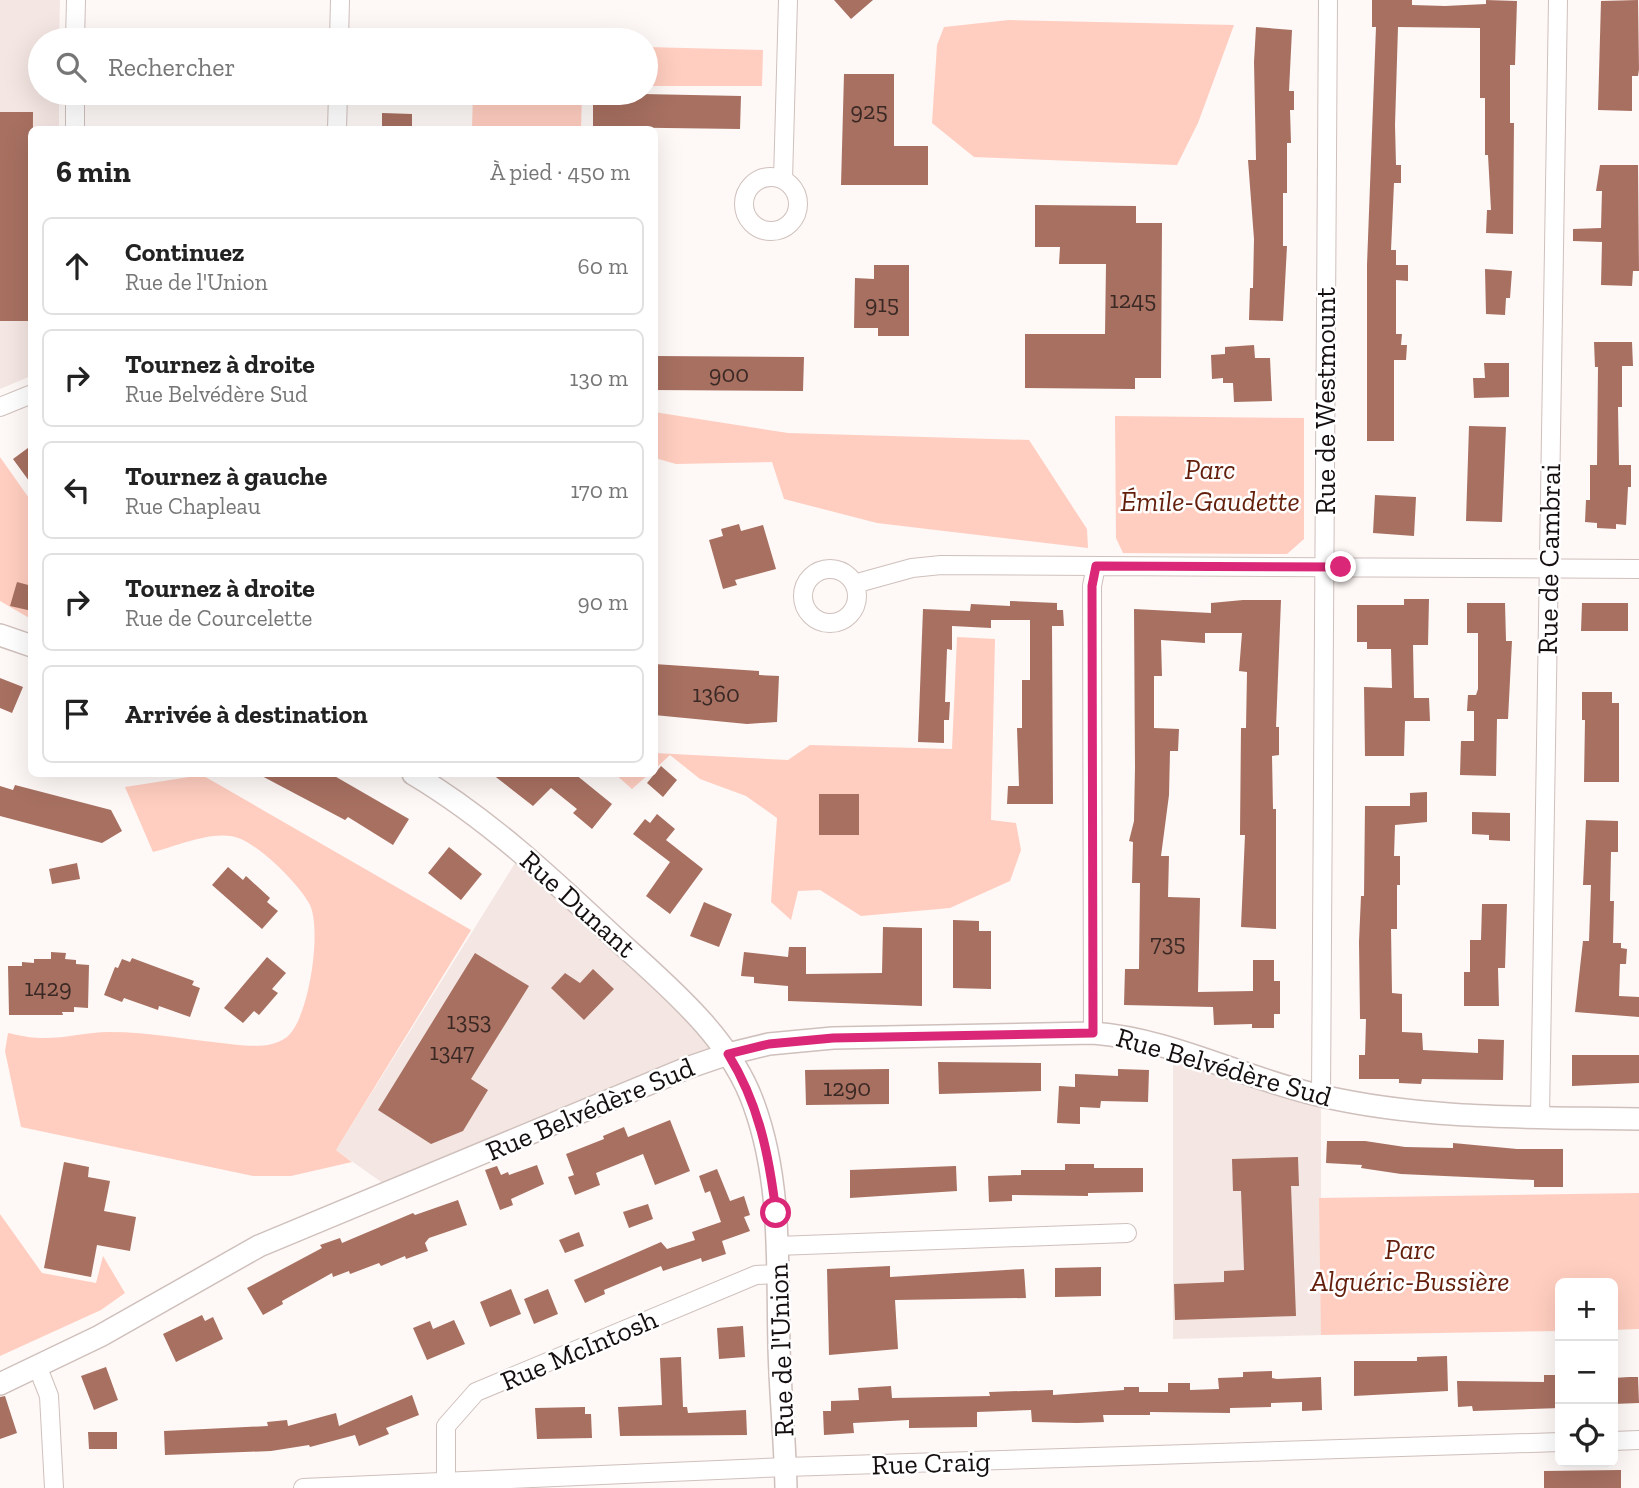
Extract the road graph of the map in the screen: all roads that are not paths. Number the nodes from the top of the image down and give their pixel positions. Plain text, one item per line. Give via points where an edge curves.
1 (76, 0) edge
2 (340, 0) edge
3 (788, 0) edge
4 (1328, 0) edge
5 (1558, 0) edge
6 (75, 28) edge
7 (339, 28) edge
8 (75, 105) edge
9 (338, 105) edge
10 (75, 126) edge
11 (337, 126) edge
12 (783, 180) dead end
13 (28, 396) edge
14 (0, 407) edge
15 (1096, 566) junction
16 (1324, 567) junction
17 (1549, 568) junction
18 (1639, 569) edge
19 (854, 584) dead end
20 (0, 635) edge
21 (28, 645) edge
22 (418, 777) edge
23 (1093, 1033) junction
24 (728, 1054) junction
25 (1321, 1096) junction
26 (1540, 1117) junction
27 (1639, 1119) edge
28 (1126, 1233) dead end
29 (777, 1246) junction
30 (777, 1274) junction
31 (38, 1368) junction
32 (0, 1384) edge
33 (1618, 1440) edge
34 (1639, 1440) edge
35 (1555, 1442) edge
36 (786, 1478) edge
37 (446, 1483) junction
38 (54, 1488) edge
39 (303, 1488) edge

1 - 6 street
2 - 7 street
3 - 12 street
4 - 16 street, Rue de Westmount
5 - 17 street, Rue de Cambrai
8 - 10 street
9 - 11 street
13 - 14 street
15 - 16 street
15 - 19 street via 941,565
15 - 23 street via 1092,586
16 - 17 street
16 - 25 street, Rue de Westmount
17 - 18 street
17 - 26 street, Rue de Cambrai
20 - 21 street
22 - 24 street, Rue Dunant via 522,852 660,980
23 - 24 street, Rue Belvédère Sud via 833,1038 769,1044
23 - 25 street, Rue Belvédère Sud via 1152,1041
24 - 29 street, Rue de l'Union via 754,1102 762,1129
24 - 31 street, Rue Belvédère Sud via 259,1246
25 - 26 street, Rue Belvédère Sud via 1387,1109
26 - 27 street, Rue Belvédère Sud
28 - 29 street
29 - 30 street, Rue de l'Union
30 - 36 street, Rue de l'Union
30 - 37 street, Rue McIntosh via 756,1275 476,1392 446,1426
31 - 32 street, Rue Belvédère Sud
31 - 38 street via 49,1396
33 - 34 street
35 - 36 street, Rue Craig
36 - 37 street, Rue Craig
37 - 39 street, Rue Craig

